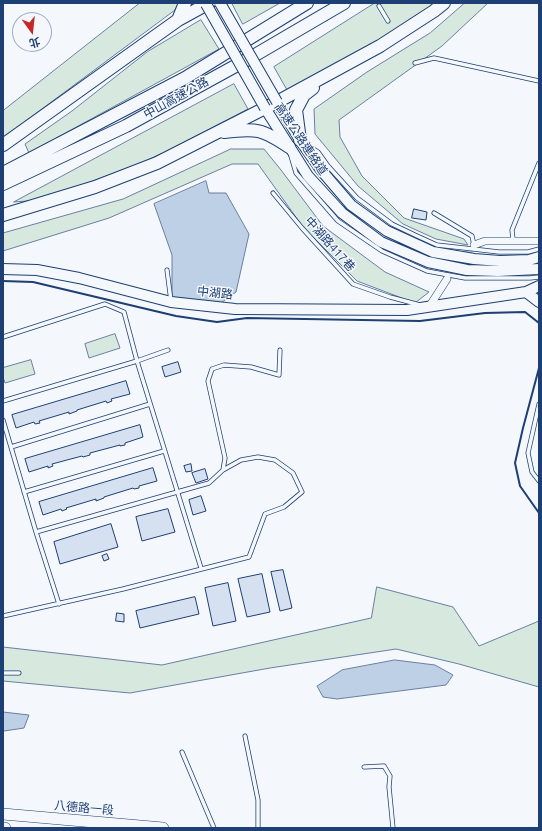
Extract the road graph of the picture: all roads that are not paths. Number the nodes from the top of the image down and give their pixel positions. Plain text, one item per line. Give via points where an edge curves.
1 (185, 3) edge
2 (206, 3) edge
3 (220, 3) edge
4 (307, 3) edge
5 (344, 3) edge
6 (444, 3) edge
7 (379, 6) dead end
8 (178, 20) junction
9 (388, 21) dead end
10 (415, 63) dead end
11 (331, 73) junction
12 (539, 81) edge
13 (277, 102) junction
14 (265, 108) junction
15 (217, 132) junction
16 (300, 140) junction
17 (3, 145) edge
18 (289, 147) junction
19 (539, 163) edge
20 (3, 173) edge
21 (3, 184) edge
22 (274, 193) dead end
23 (434, 213) dead end
24 (3, 215) edge
25 (539, 241) edge
26 (513, 242) junction
27 (474, 245) joint
28 (539, 249) edge
29 (528, 256) junction
30 (539, 257) edge
31 (3, 269) edge
32 (167, 270) dead end
33 (532, 272) edge
34 (539, 277) edge
35 (447, 279) tunnel mouth
36 (539, 286) edge
37 (526, 292) junction
38 (539, 294) edge
39 (539, 297) edge
40 (171, 302) junction
41 (539, 302) edge
42 (428, 307) junction
43 (3, 336) edge
44 (168, 350) dead end
45 (280, 350) dead end
46 (137, 361) junction
47 (3, 401) edge
48 (150, 404) junction
49 (539, 404) edge
50 (3, 420) edge
51 (11, 447) junction
52 (164, 451) junction
53 (223, 470) junction
54 (539, 481) edge
55 (176, 491) junction
56 (24, 492) junction
57 (36, 532) junction
58 (201, 568) junction
59 (59, 604) junction
60 (3, 616) edge
61 (3, 673) edge
62 (20, 673) dead end
63 (245, 736) dead end
64 (182, 752) dead end
65 (364, 767) dead end
66 (3, 814) edge
67 (162, 828) edge
68 (214, 828) edge
69 (258, 828) edge
70 (393, 828) edge

1 - 8 highway
2 - 8 highway
2 - 14 street, 高速公路連絡道, bridge
3 - 13 street, 高速公路連絡道, bridge
4 - 20 highway, 中山高速公路 via 185,78
5 - 21 highway, 中山高速公路 via 126,126
6 - 11 highway via 380,46
7 - 9 lane
8 - 17 highway
10 - 12 lane via 434,58
11 - 13 highway
11 - 16 highway via 304,95 296,110
13 - 14 highway
13 - 16 street, 高速公路連絡道
14 - 15 highway
14 - 18 street, 高速公路連絡道
15 - 18 highway via 248,129 260,131
15 - 24 highway via 158,163 95,187
16 - 29 street, 高速公路連絡道 via 351,205 387,231 433,252 500,261
18 - 33 street, 高速公路連絡道 via 308,176 342,213 381,242 428,262 467,270
19 - 26 lane via 512,230
22 - 42 lane, 中湖路417巷 via 353,284
23 - 27 lane via 472,236
25 - 26 street
26 - 27 street via 485,241
28 - 29 lane
29 - 30 street, 高速公路連絡道
31 - 40 street, 中湖路 via 37,270 79,278
32 - 40 lane
33 - 34 lane
35 - 42 street
36 - 37 street, 中湖路
37 - 41 street
37 - 42 street, 中湖路
38 - 39 street
40 - 42 street, 中湖路 via 235,309 407,310
43 - 46 lane via 105,304 124,312
44 - 46 lane
45 - 53 lane via 279,375 224,365 212,369 208,381 225,458
46 - 47 lane
46 - 48 lane
48 - 51 lane
48 - 52 lane
49 - 54 lane via 528,453 532,472
50 - 51 lane
51 - 56 lane
52 - 55 lane
52 - 56 lane
53 - 55 lane via 209,483
53 - 58 lane via 241,460 258,457 275,460 293,473 302,492 284,507 265,514 249,557
55 - 57 lane
55 - 58 lane
56 - 57 lane
57 - 59 lane
58 - 59 lane
59 - 60 lane
61 - 62 lane
63 - 69 lane via 258,800
64 - 68 lane
65 - 70 lane via 384,766 390,776
66 - 67 main road, 八德路一段

